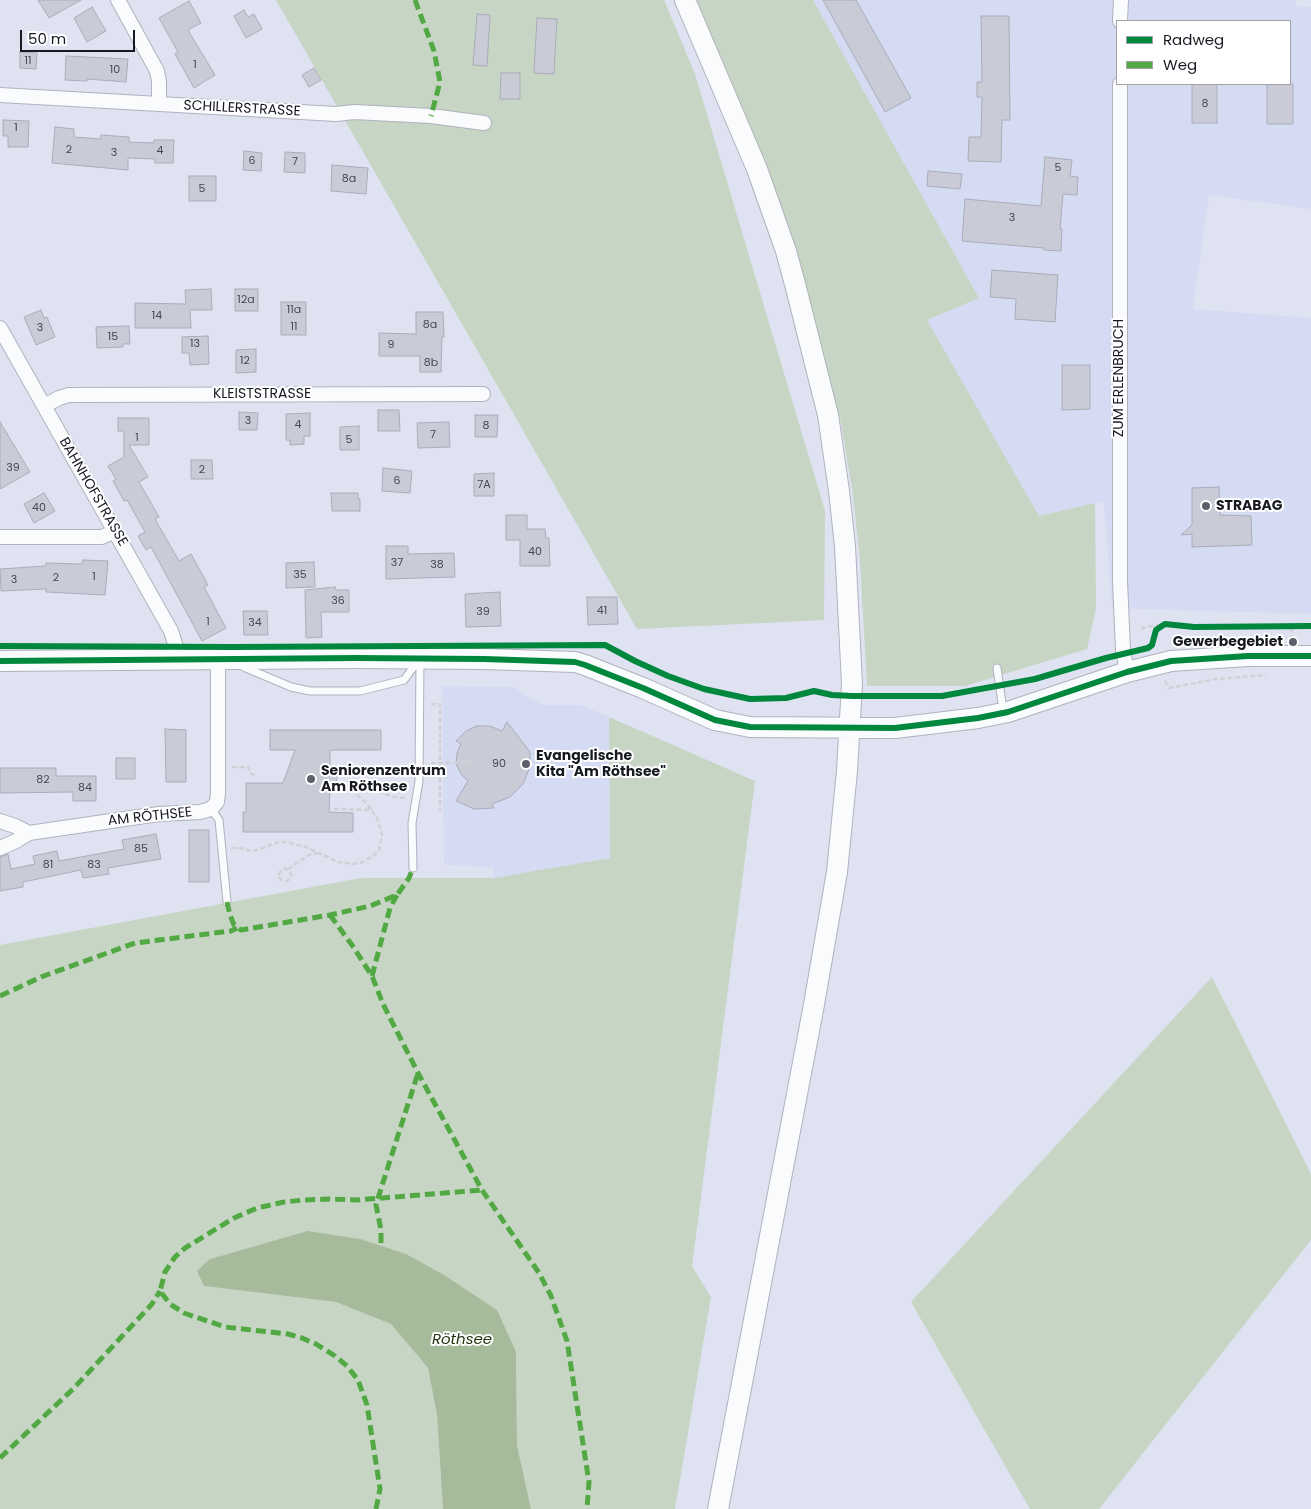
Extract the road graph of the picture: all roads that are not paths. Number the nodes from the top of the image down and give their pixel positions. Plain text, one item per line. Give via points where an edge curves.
1 (118, 0) edge
2 (685, 0) edge
3 (1121, 0) edge
4 (1120, 20) edge
5 (1120, 85) edge
6 (0, 95) edge
7 (159, 104) junction
8 (484, 123) dead end
9 (0, 328) edge
10 (483, 394) dead end
11 (44, 406) junction
12 (116, 530) junction
13 (0, 537) edge
14 (1311, 656) edge
15 (176, 659) junction
16 (420, 659) junction
17 (225, 660) junction
18 (0, 661) edge
19 (997, 668) dead end
20 (1127, 672) junction
21 (1004, 713) junction
22 (848, 727) junction
23 (211, 809) junction
24 (0, 821) edge
25 (29, 833) junction
26 (0, 848) edge
27 (413, 868) dead end
28 (227, 902) dead end
29 (718, 1509) edge

1 - 7 street via 157,71
2 - 22 main road via 757,169 786,252 828,415 845,546 852,684
3 - 4 street
5 - 20 street, ZUM ERLENBRUCH via 1120,581 1122,650
6 - 7 street, SCHILLERSTRASSE
7 - 8 street, SCHILLERSTRASSE via 431,116
9 - 11 street, BAHNHOFSTRASSE
10 - 11 street, KLEISTSTRASSE via 69,395
11 - 12 street, BAHNHOFSTRASSE
12 - 13 street via 102,538
12 - 15 street, BAHNHOFSTRASSE via 172,631
14 - 20 main road via 1171,661
15 - 17 main road
15 - 18 main road
16 - 17 main road
16 - 17 lane via 404,680 360,691 310,691
16 - 22 main road via 574,662 715,720 750,727
16 - 27 lane via 419,781 412,823
17 - 23 street, AM RÖTHSEE via 218,793 217,802
19 - 21 lane
20 - 21 main road
21 - 22 main road via 895,728
22 - 29 main road via 837,872
23 - 25 street, AM RÖTHSEE
23 - 28 lane via 219,820
24 - 25 street
25 - 26 street, AM RÖTHSEE

